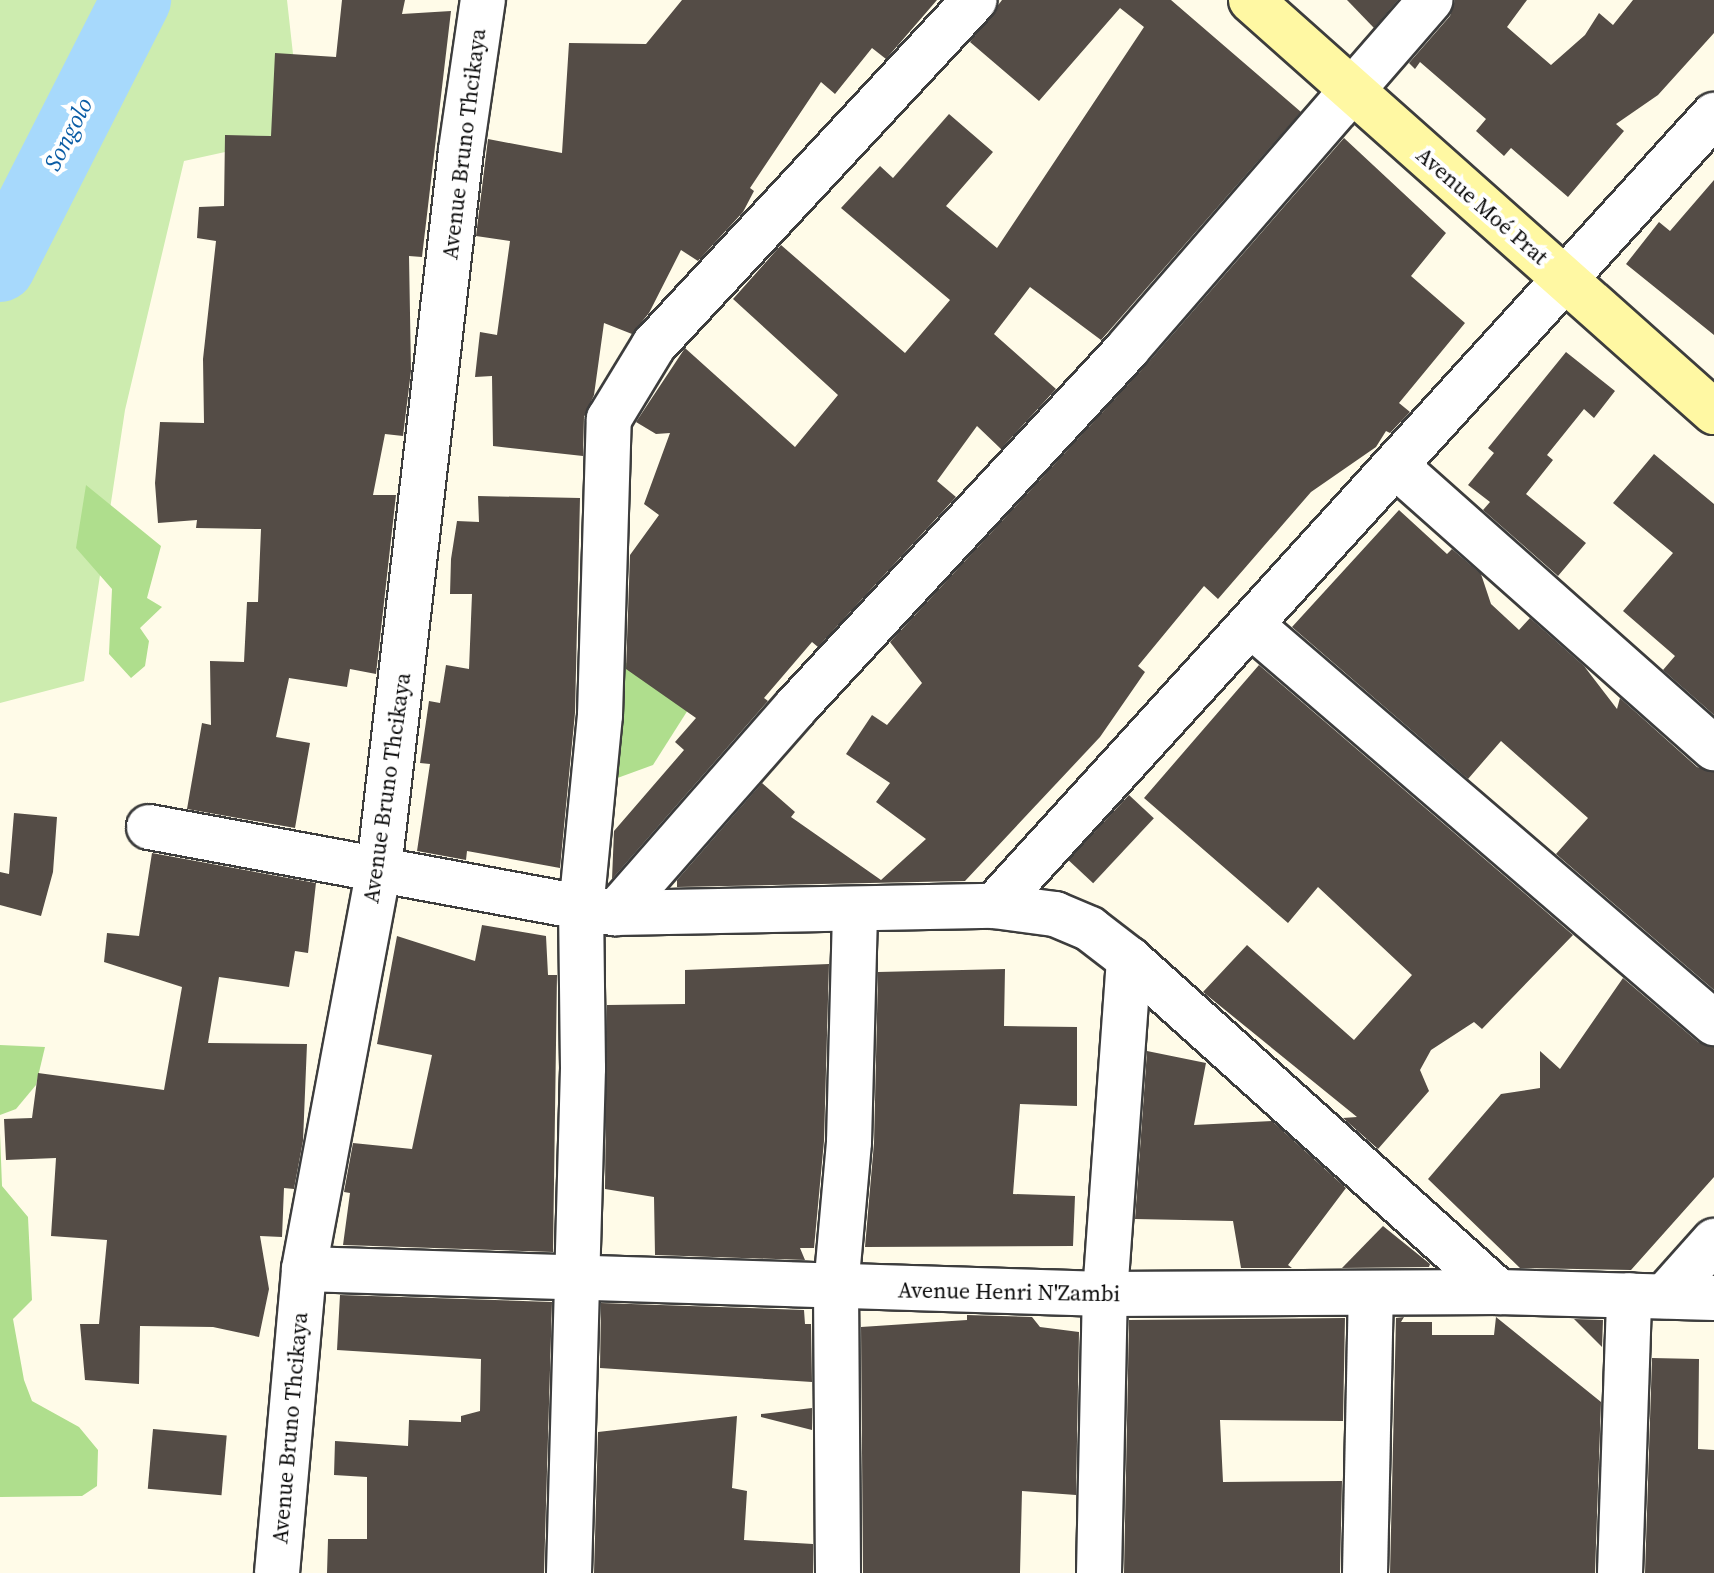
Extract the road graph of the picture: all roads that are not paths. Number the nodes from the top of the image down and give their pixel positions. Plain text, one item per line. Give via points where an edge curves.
1 (483, 0) edge
2 (975, 0) edge
3 (1251, 0) edge
4 (1431, 0) edge
5 (1351, 91) junction
6 (1714, 115) edge
7 (1566, 279) junction
8 (1714, 412) edge
9 (1396, 466) junction
10 (1251, 625) junction
11 (1714, 748) edge
12 (149, 827) dead end
13 (379, 869) junction
14 (994, 906) junction
15 (855, 910) junction
16 (598, 911) junction
17 (1129, 959) junction
18 (1714, 1023) edge
19 (1714, 1241) edge
20 (304, 1269) junction
21 (574, 1273) junction
22 (836, 1288) junction
23 (1499, 1292) junction
24 (1105, 1294) junction
25 (1371, 1294) junction
26 (1647, 1296) junction
27 (1714, 1298) edge
28 (277, 1573) edge
29 (569, 1573) edge
30 (838, 1573) edge
31 (1099, 1573) edge
32 (1365, 1573) edge
33 (1620, 1573) edge

1 - 13 street, Avenue Bruno Thcikaya via 461,150
2 - 16 street via 654,345 609,419
3 - 5 street, Avenue Moé Prat
4 - 5 street
5 - 7 street, Avenue Moé Prat
5 - 16 street via 1128,348 795,708
6 - 7 street
7 - 8 street, Avenue Moé Prat
7 - 9 street
9 - 10 street
9 - 11 street
10 - 14 street
10 - 18 street
12 - 13 street
13 - 16 street
13 - 20 street, Avenue Bruno Thcikaya
14 - 15 street
14 - 17 street via 1055,914 1090,929
15 - 16 street
15 - 22 street via 849,1142
16 - 21 street via 583,1068
17 - 23 street
17 - 24 street
19 - 26 street
20 - 21 street, Avenue Henri N'Zambi
20 - 28 street, Avenue Bruno Thcikaya
21 - 22 street, Avenue Henri N'Zambi
21 - 29 street
22 - 24 street, Avenue Henri N'Zambi
22 - 30 street
23 - 25 street, Avenue Henri N'Zambi
23 - 26 street, Avenue Henri N'Zambi
24 - 25 street, Avenue Henri N'Zambi
24 - 31 street
25 - 32 street
26 - 27 street, Avenue Henri N'Zambi
26 - 33 street

